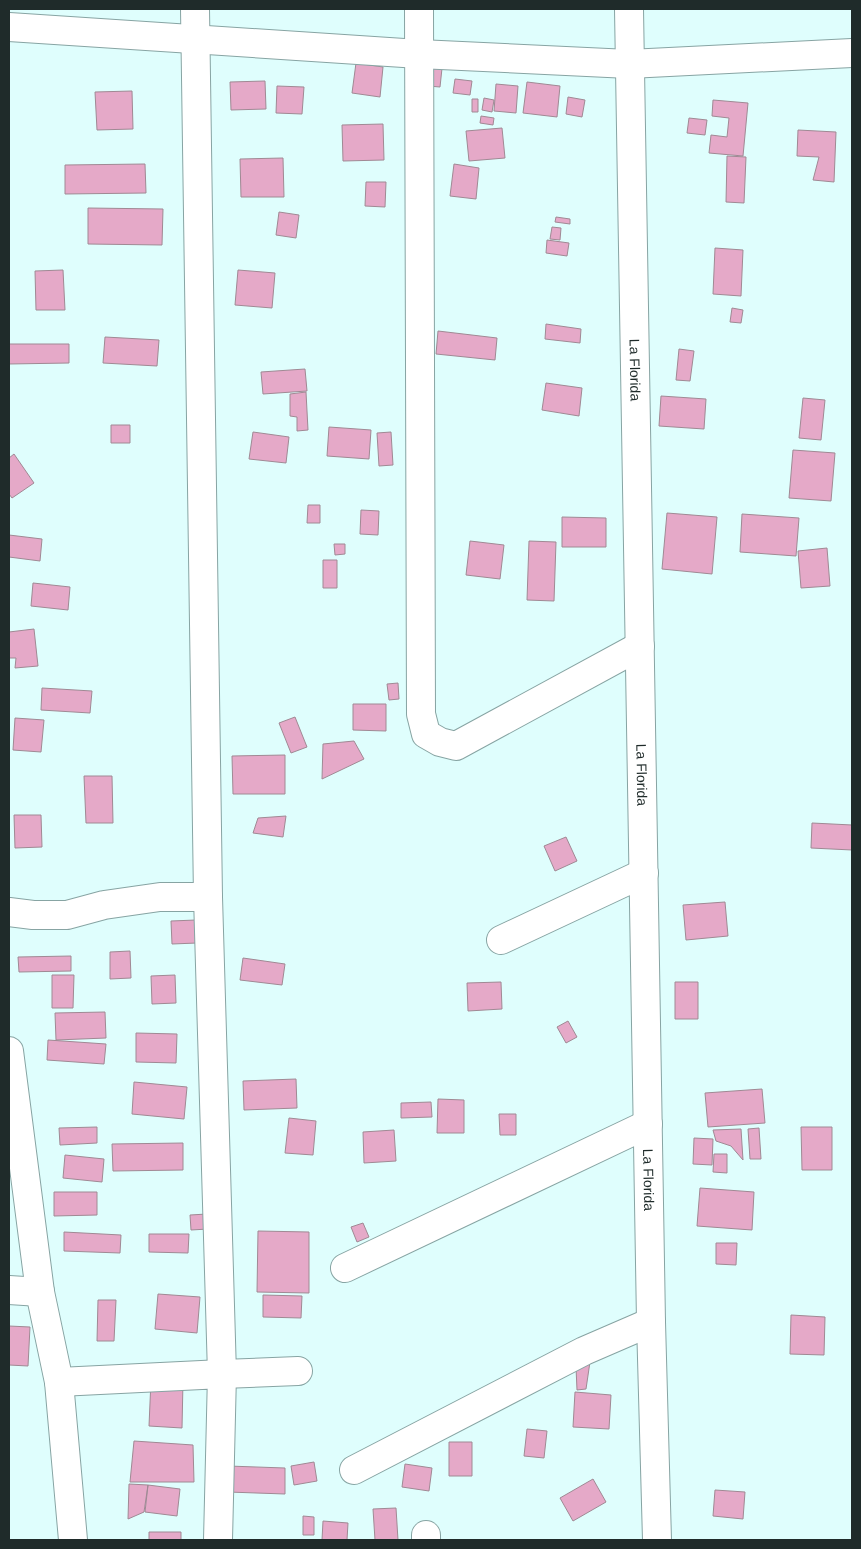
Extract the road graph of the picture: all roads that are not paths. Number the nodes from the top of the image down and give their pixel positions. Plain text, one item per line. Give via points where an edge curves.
1 (195, 9) edge
2 (419, 9) edge
3 (628, 9) edge
4 (9, 26) edge
5 (196, 38) junction
6 (852, 53) edge
7 (420, 54) junction
8 (629, 64) junction
9 (640, 646) junction
10 (644, 873) junction
11 (208, 897) junction
12 (9, 912) edge
13 (501, 940) dead end
14 (9, 1051) edge
15 (648, 1124) junction
16 (345, 1268) dead end
17 (9, 1290) edge
18 (40, 1292) junction
19 (651, 1322) junction
20 (298, 1371) dead end
21 (222, 1374) junction
22 (58, 1382) junction
23 (354, 1470) dead end
24 (73, 1540) edge
25 (218, 1540) edge
26 (657, 1540) edge

1 - 5 street
2 - 7 street
3 - 8 street, La Florida
4 - 5 street
5 - 7 street
5 - 11 street
6 - 8 street
7 - 8 street
7 - 9 street via 421,714 426,734 456,746
8 - 9 street, La Florida
9 - 10 street, La Florida
10 - 13 street
10 - 15 street, La Florida
11 - 12 street via 160,897 104,905 66,915
11 - 21 street
14 - 18 street
15 - 16 street
15 - 19 street, La Florida
17 - 18 street
18 - 22 street
19 - 23 street via 584,1351
19 - 26 street, La Florida
20 - 21 street
21 - 22 street
21 - 25 street
22 - 24 street

